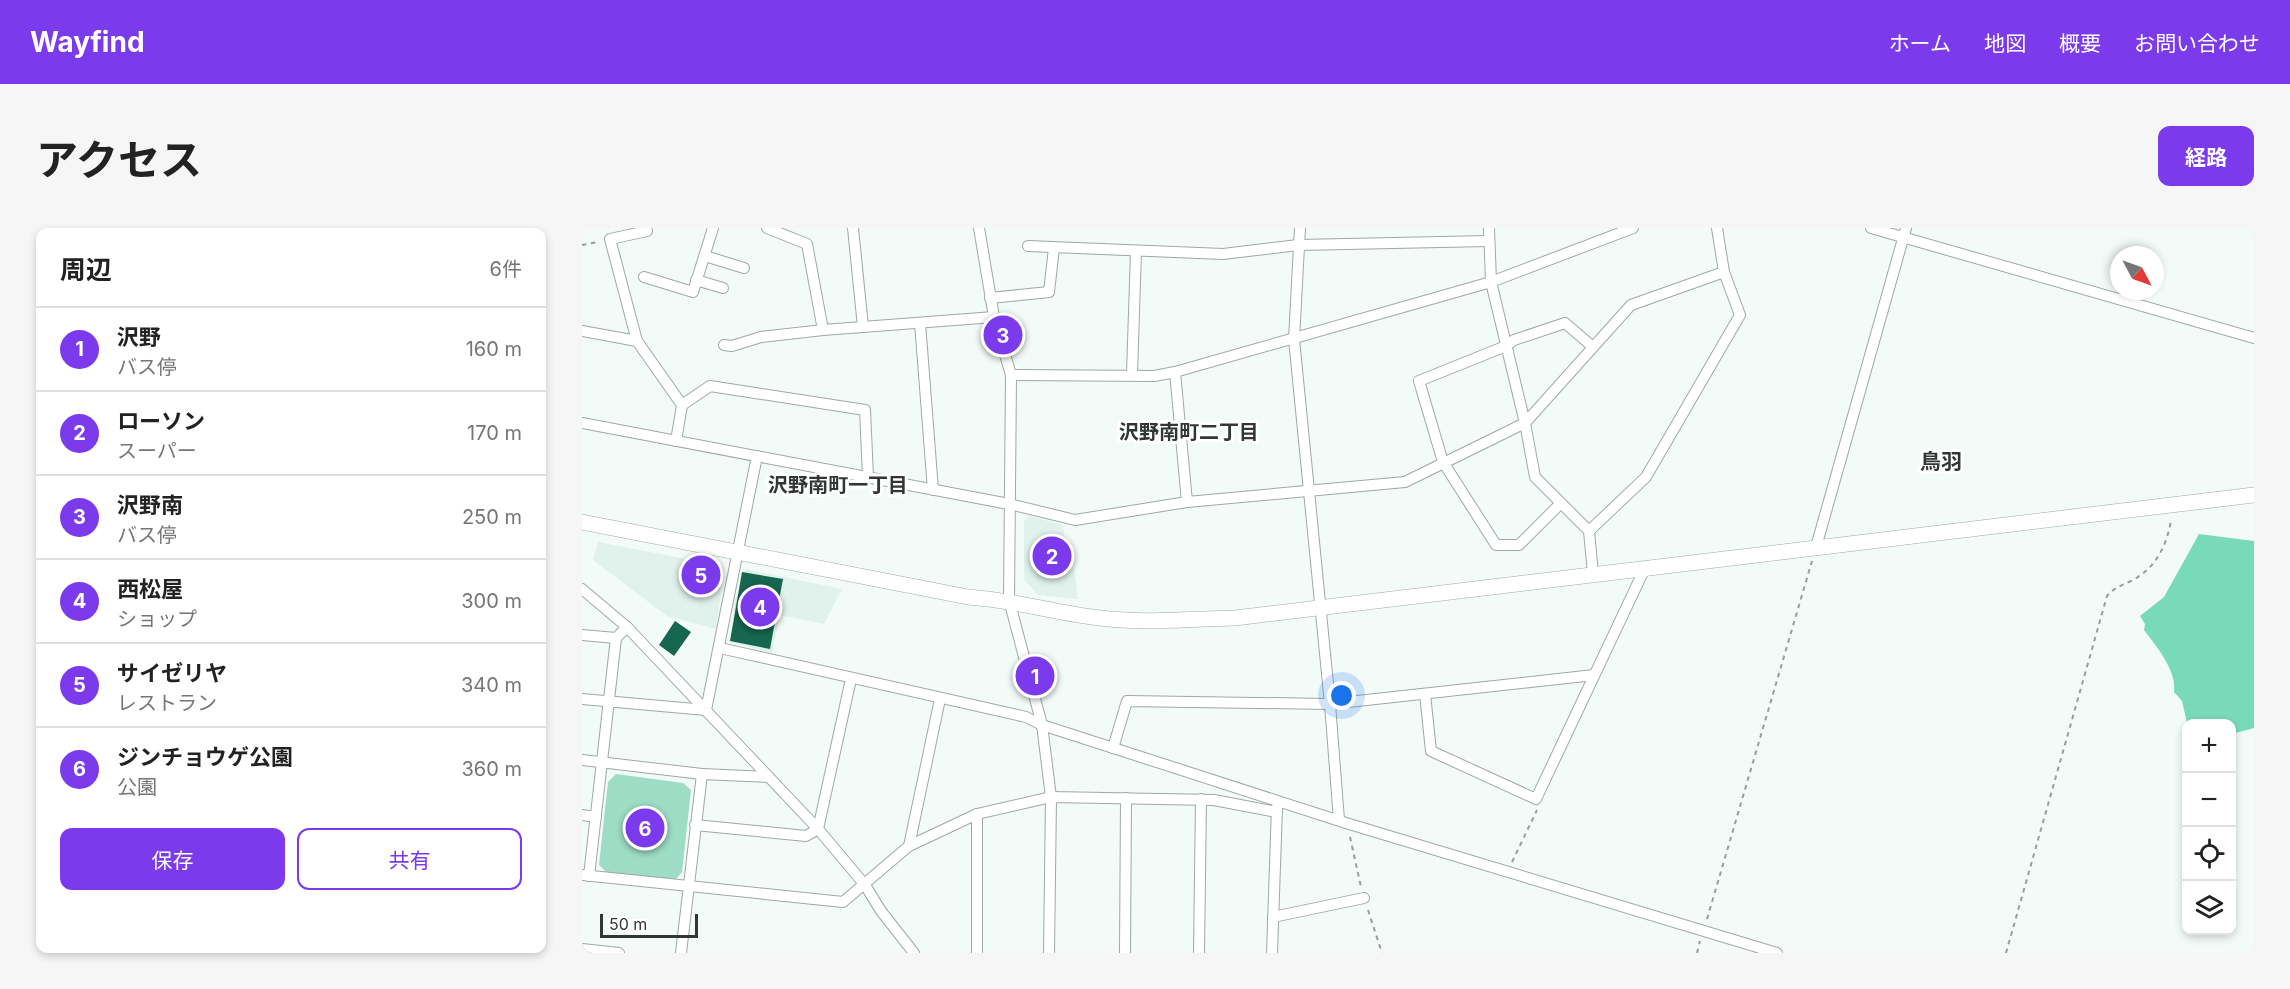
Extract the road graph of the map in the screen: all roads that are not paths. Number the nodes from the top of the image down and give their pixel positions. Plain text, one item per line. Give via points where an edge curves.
1 (646, 228) edge
2 (713, 228) edge
3 (767, 228) edge
4 (853, 228) edge
5 (979, 228) edge
6 (1300, 228) edge
7 (1489, 228) edge
8 (1633, 228) edge
9 (1717, 228) edge
10 (1871, 228) edge
11 (1905, 232) edge
12 (1489, 241) junction
13 (1298, 245) junction
14 (1028, 246) dead end
15 (1054, 248) junction
16 (1136, 250) junction
17 (705, 256) junction
18 (744, 268) dead end
19 (1724, 272) junction
20 (644, 277) dead end
21 (696, 280) junction
22 (1491, 282) junction
23 (723, 288) dead end
24 (990, 298) junction
25 (993, 317) junction
26 (920, 323) junction
27 (863, 327) junction
28 (824, 330) junction
29 (582, 331) edge
30 (2254, 338) edge
31 (1294, 339) junction
32 (637, 341) junction
33 (724, 345) dead end
34 (1506, 346) junction
35 (1593, 347) junction
36 (1175, 372) junction
37 (1132, 374) junction
38 (1011, 375) junction
39 (682, 405) junction
40 (582, 423) edge
41 (1525, 423) junction
42 (676, 441) junction
43 (757, 456) junction
44 (1443, 462) junction
45 (868, 477) junction
46 (933, 490) junction
47 (1310, 490) junction
48 (2254, 495) edge
49 (1187, 502) junction
50 (1561, 503) junction
51 (1009, 504) junction
52 (582, 522) edge
53 (1588, 531) junction
54 (1816, 547) junction
55 (740, 551) junction
56 (1645, 568) junction
57 (1593, 574) junction
58 (582, 589) edge
59 (1009, 600) junction
60 (1321, 607) junction
61 (627, 627) junction
62 (582, 635) edge
63 (616, 638) junction
64 (720, 648) junction
65 (1594, 675) junction
66 (851, 679) junction
67 (1425, 694) junction
68 (582, 699) edge
69 (940, 699) junction
70 (609, 702) junction
71 (1330, 704) junction
72 (706, 710) junction
73 (1042, 725) junction
74 (1113, 748) junction
75 (582, 760) edge
76 (603, 763) junction
77 (702, 774) junction
78 (768, 777) junction
79 (1051, 797) junction
80 (1126, 798) junction
81 (1201, 799) junction
82 (1277, 806) junction
83 (977, 814) junction
84 (582, 815) edge
85 (596, 817) junction
86 (1339, 820) junction
87 (696, 825) junction
88 (818, 829) junction
89 (909, 846) junction
90 (586, 875) edge
91 (865, 885) junction
92 (688, 887) junction
93 (1364, 898) dead end
94 (1274, 917) junction
95 (582, 949) edge
96 (619, 953) edge
97 (681, 953) edge
98 (914, 953) edge
99 (977, 953) edge
100 (1049, 953) edge
101 (1125, 953) edge
102 (1199, 953) edge
103 (1272, 953) edge
104 (1777, 953) edge

1 - 32 street via 647,231 610,239
2 - 17 street
3 - 28 street via 807,243
4 - 27 street
5 - 24 street
6 - 13 street
7 - 12 street
8 - 22 street
9 - 19 street
10 - 11 street
11 - 30 street
11 - 54 street
12 - 13 street
12 - 22 street
13 - 16 street via 1223,254
13 - 31 street
14 - 15 street
15 - 16 street
15 - 24 street via 1049,292
16 - 37 street
17 - 18 street
17 - 21 street
19 - 35 street via 1631,305
19 - 53 street via 1740,315 1646,477
20 - 21 street via 693,292
21 - 23 street
22 - 31 street
22 - 34 street
24 - 25 street
25 - 26 street
25 - 38 street
26 - 27 street
26 - 46 street
27 - 28 street
28 - 33 street
29 - 32 street
31 - 36 street
31 - 47 street
32 - 39 street
34 - 35 street via 1514,339 1565,323
34 - 41 street
34 - 44 street via 1419,381
35 - 41 street
36 - 37 street via 1154,376
36 - 49 street
37 - 38 street
38 - 51 street
39 - 42 street
39 - 45 street via 710,386 865,410
40 - 42 street
41 - 44 street
41 - 50 street via 1536,477
42 - 43 street
43 - 45 street
43 - 55 street
44 - 47 street via 1405,482
44 - 50 street via 1496,545 1519,545
45 - 46 street
46 - 51 street
47 - 49 street
47 - 60 street
48 - 54 street
49 - 51 street via 1075,520
50 - 53 street
51 - 59 street
52 - 55 street
53 - 57 street
54 - 56 street
55 - 59 street via 968,597
55 - 64 street
56 - 57 street
56 - 65 street
57 - 60 street
58 - 61 street
59 - 60 street via 1093,617 1150,620 1235,618
59 - 73 street
60 - 71 street
61 - 63 street
61 - 72 street
62 - 63 street
63 - 70 street
64 - 66 street
64 - 72 street
65 - 67 street
65 - 67 street via 1536,799 1431,751
66 - 69 street
66 - 88 street
67 - 71 street
68 - 70 street
69 - 73 street via 1026,717
69 - 89 street
70 - 72 street
70 - 76 street
71 - 74 street via 1127,701
71 - 86 street
72 - 78 street
73 - 74 street
73 - 79 street
74 - 82 street
75 - 76 street
76 - 77 street
76 - 85 street
77 - 78 street
77 - 87 street
78 - 88 street
79 - 80 street
79 - 83 street
79 - 100 street
80 - 81 street
80 - 101 street
81 - 82 street
81 - 102 street
82 - 86 street
82 - 94 street
83 - 89 street
83 - 99 street
84 - 85 street
85 - 90 street
86 - 104 street
87 - 88 street via 806,836
87 - 92 street
88 - 91 street
89 - 91 street
90 - 92 street
91 - 92 street via 843,902
91 - 98 street
92 - 97 street
93 - 94 street
94 - 103 street
95 - 96 street

